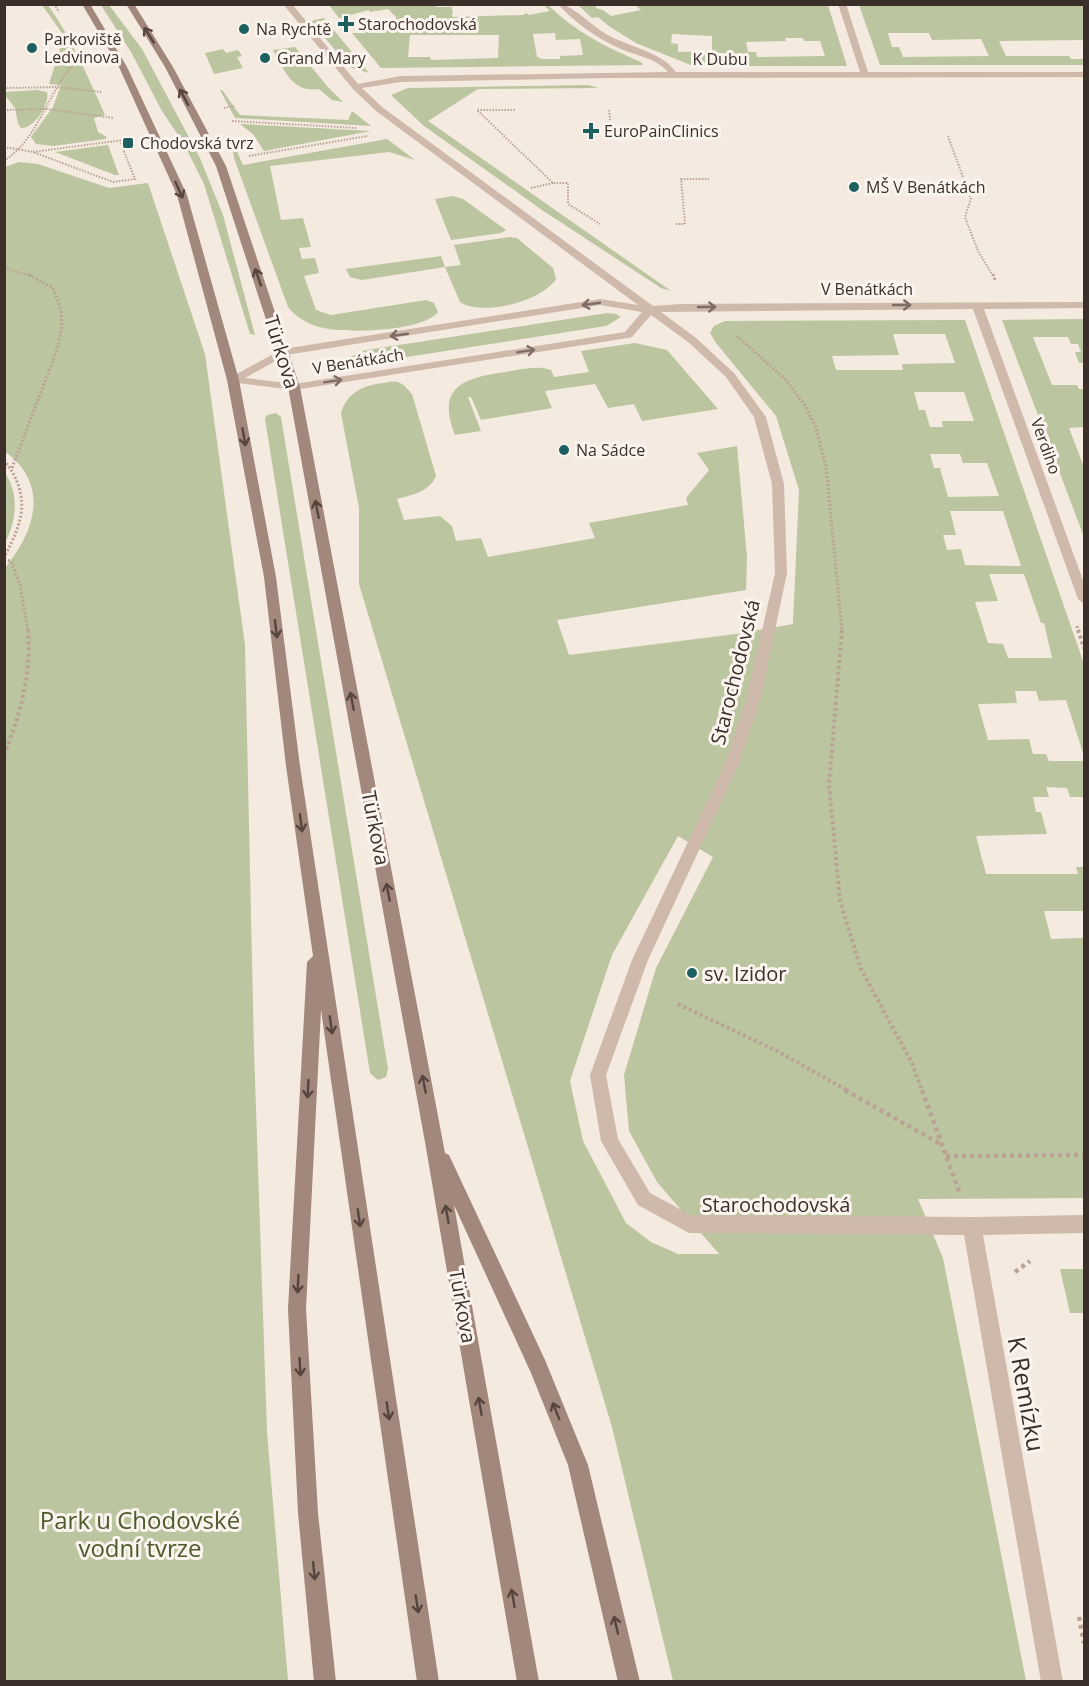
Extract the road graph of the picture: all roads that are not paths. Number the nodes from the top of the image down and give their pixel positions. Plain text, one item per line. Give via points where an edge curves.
1 (86, 4) edge
2 (130, 4) edge
3 (287, 4) edge
4 (562, 4) edge
5 (842, 4) edge
6 (673, 74) junction
7 (1084, 74) edge
8 (865, 75) junction
9 (356, 87) junction
10 (976, 304) junction
11 (1084, 305) edge
12 (649, 310) junction
13 (283, 352) junction
14 (233, 380) junction
15 (294, 387) junction
16 (1084, 599) edge
17 (317, 926) junction
18 (434, 1142) junction
19 (1084, 1224) edge
20 (972, 1226) junction
21 (325, 1682) edge
22 (428, 1682) edge
23 (528, 1682) edge
24 (629, 1682) edge
25 (1052, 1682) edge

1 -> 14 main road via 123,67 182,195
13 -> 2 main road, Türkova via 220,166 169,67
3 - 9 street, Starochodovská
4 - 6 street via 617,44 661,62
5 - 8 street
6 - 8 street, K Dubu
6 - 9 street, K Dubu via 401,79
7 - 8 street, K Dubu
9 - 12 street, Starochodovská via 402,128
10 - 11 street, V Benátkách
12 -> 10 street, V Benátkách
10 - 16 street, Verdiho
12 -> 13 street, V Benátkách via 600,302
15 -> 12 street, V Benátkách via 628,334
12 - 20 street, Starochodovská via 692,340 730,375 760,417 778,484 781,573 753,701 731,766 640,960 598,1075 610,1142 644,1199 689,1224
13 - 14 street, V Benátkách
13 - 15 main road, Türkova
14 - 15 street, V Benátkách
14 -> 17 main road via 270,577
18 -> 15 main road, Türkova
17 -> 21 main road via 297,1309 308,1513
17 -> 22 main road
23 -> 18 main road, Türkova
24 -> 18 main road via 578,1465 538,1367
19 - 20 street
20 - 25 street, K Remízku

